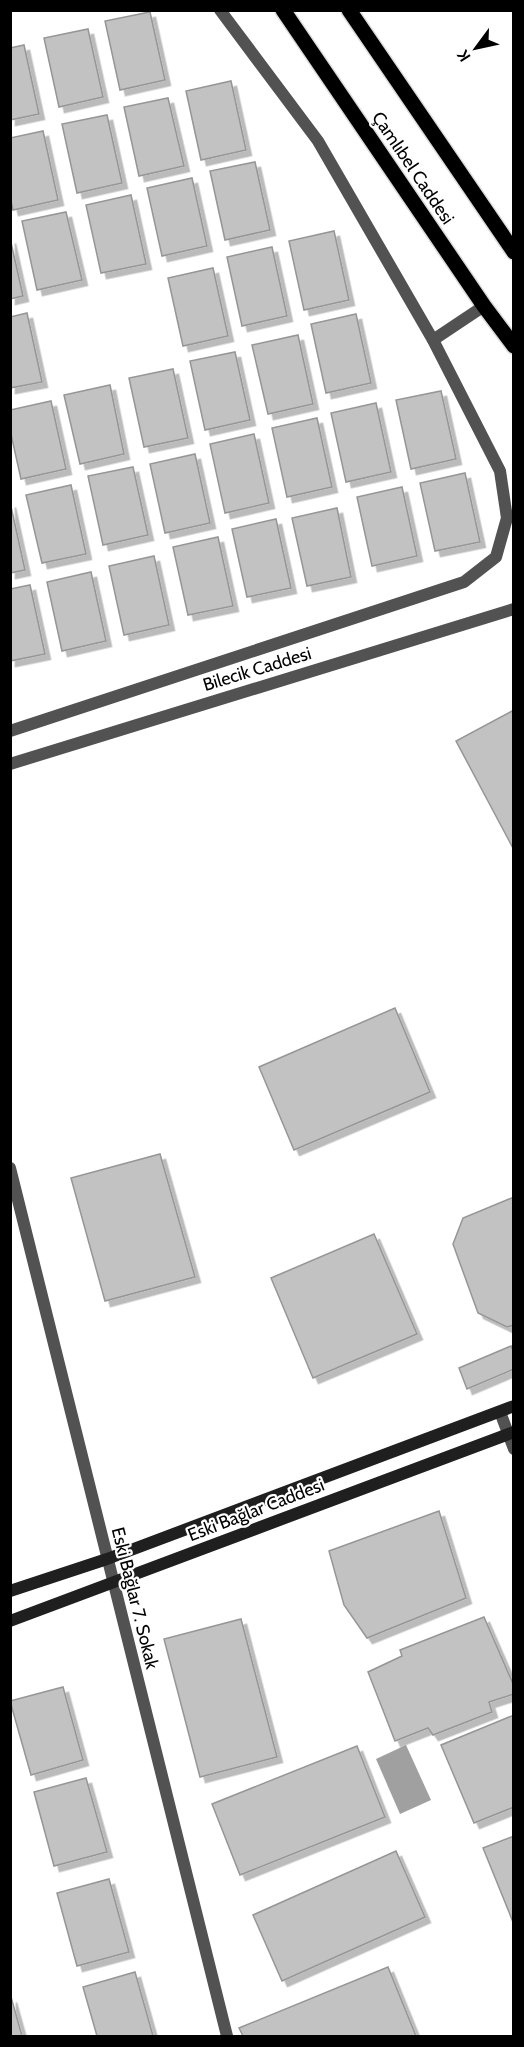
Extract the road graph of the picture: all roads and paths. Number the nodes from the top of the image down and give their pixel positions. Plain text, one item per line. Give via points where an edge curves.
1 (220, 10) edge
2 (283, 10) edge
3 (349, 10) edge
4 (513, 252) edge
5 (484, 306) junction
6 (433, 340) junction
7 (513, 346) edge
8 (513, 609) edge
9 (10, 731) edge
10 (10, 764) edge
11 (10, 1168) edge
12 (513, 1406) edge
13 (500, 1412) junction
14 (511, 1433) edge
15 (513, 1449) edge
16 (107, 1559) junction
17 (113, 1582) junction
18 (10, 1591) edge
19 (10, 1621) edge
20 (227, 2037) edge

1 - 6 street via 318,141
2 - 5 main road, Çamlıbel Caddesi
3 - 4 main road
5 - 6 street
5 - 7 main road, Çamlıbel Caddesi
6 - 9 street via 500,471 507,518 496,557 464,582
8 - 10 street, Bilecik Caddesi
11 - 16 street, Eski Bağlar 7. Sokak
12 - 13 street, Eski Bağlar Caddesi
13 - 14 street
13 - 16 street, Eski Bağlar Caddesi
14 - 15 street
14 - 17 street, Eski Bağlar Caddesi
16 - 17 street, Eski Bağlar 7. Sokak
16 - 18 street, Eski Bağlar Caddesi
17 - 19 street, Eski Bağlar Caddesi
17 - 20 street, Eski Bağlar 7. Sokak

